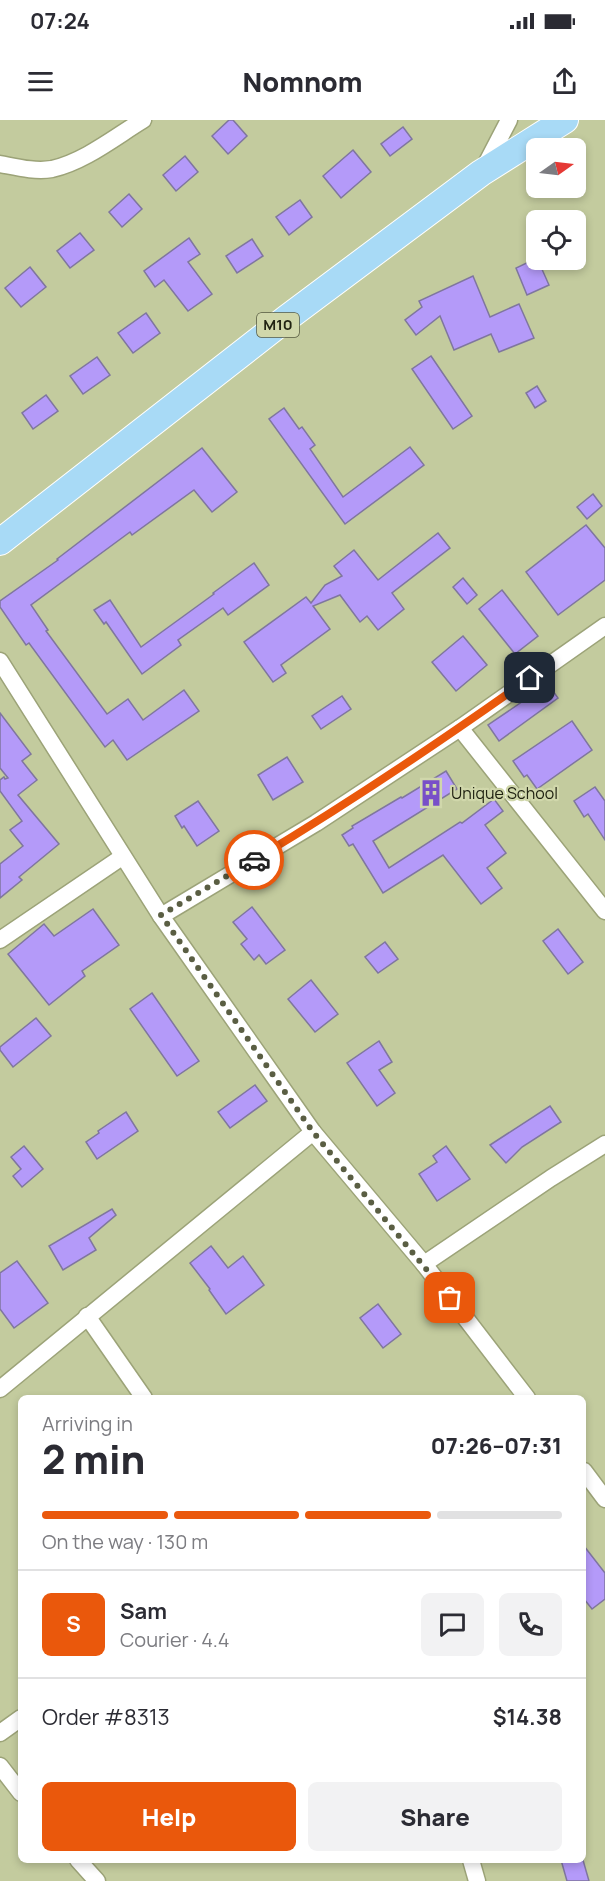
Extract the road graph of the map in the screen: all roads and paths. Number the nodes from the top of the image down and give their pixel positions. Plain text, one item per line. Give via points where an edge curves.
1 (143, 120) edge
2 (508, 120) edge
3 (565, 120) edge
4 (0, 164) edge
5 (481, 173) junction
6 (0, 542) edge
7 (605, 626) edge
8 (0, 661) edge
9 (460, 728) junction
10 (122, 857) junction
11 (605, 911) edge
12 (161, 915) junction
13 (0, 940) edge
14 (313, 1132) junction
15 (605, 1144) edge
16 (424, 1264) junction
17 (87, 1316) junction
18 (0, 1389) edge
19 (142, 1395) edge
20 (525, 1395) edge
21 (586, 1474) edge
22 (605, 1499) edge
23 (18, 1720) edge
24 (0, 1733) edge
25 (0, 1766) edge
26 (18, 1790) edge
27 (81, 1863) edge
28 (472, 1863) edge
29 (97, 1881) edge
30 (477, 1881) edge

1 - 4 street via 58,167 27,169
2 - 5 street
3 - 5 main road, M10
5 - 6 main road, M10 via 287,318
7 - 9 street
8 - 10 street
9 - 11 street
9 - 12 street via 316,823
10 - 12 street
10 - 13 street
12 - 14 street
14 - 16 street
14 - 17 street
15 - 16 street
16 - 20 street
17 - 18 street
17 - 19 street
21 - 22 street
23 - 24 street
25 - 26 street
27 - 29 street
28 - 30 street

